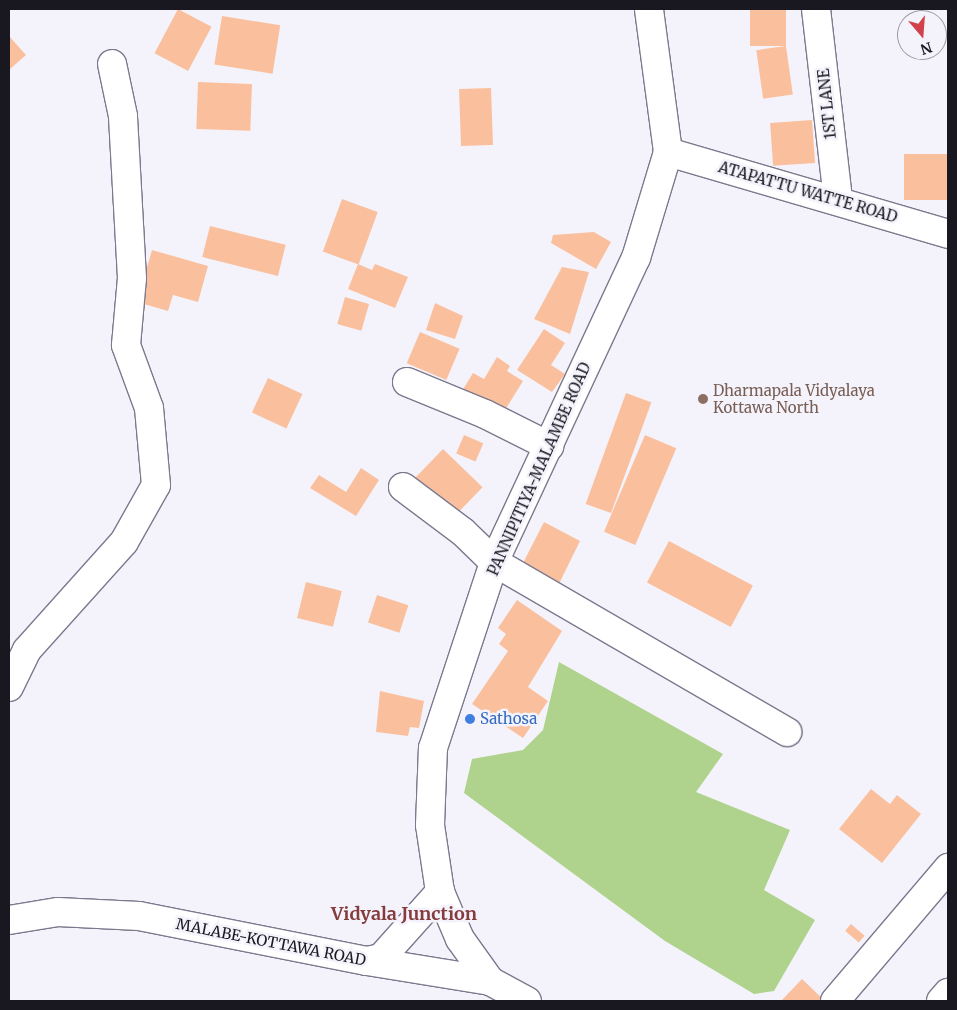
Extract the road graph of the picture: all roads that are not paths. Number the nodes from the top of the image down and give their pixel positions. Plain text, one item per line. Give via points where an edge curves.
1 (649, 9) edge
2 (816, 9) edge
3 (112, 64) dead end
4 (668, 152) junction
5 (838, 200) junction
6 (948, 234) edge
7 (407, 382) dead end
8 (549, 446) junction
9 (402, 487) dead end
10 (494, 562) junction
11 (9, 687) edge
12 (787, 732) dead end
13 (948, 868) edge
14 (440, 892) junction
15 (9, 920) edge
16 (367, 961) junction
17 (490, 981) junction
18 (948, 993) edge
19 (527, 1001) edge
20 (835, 1001) edge
21 (941, 1001) edge

1 - 4 street, PANNIPITIYA-MALAMBE ROAD
2 - 5 street, 1ST LANE
3 - 11 street via 124,116 132,278 126,345 149,408 156,485 124,542 27,650
4 - 5 street, ATAPATTU WATTE ROAD
4 - 8 street, PANNIPITIYA-MALAMBE ROAD via 636,258
5 - 6 street, ATAPATTU WATTE ROAD
7 - 8 street via 485,414
8 - 10 street, PANNIPITIYA-MALAMBE ROAD
9 - 10 street via 463,532
10 - 12 street
10 - 14 street, PANNIPITIYA-MALAMBE ROAD via 433,748 430,825
13 - 20 street
14 - 16 street via 381,958
14 - 17 street, PANNIPITIYA-MALAMBE ROAD via 460,938
15 - 16 street, MALABE-KOTTAWA ROAD via 58,912 140,916
16 - 17 street, MALABE-KOTTAWA ROAD
17 - 19 street, MALABE-KOTTAWA ROAD
18 - 21 street

